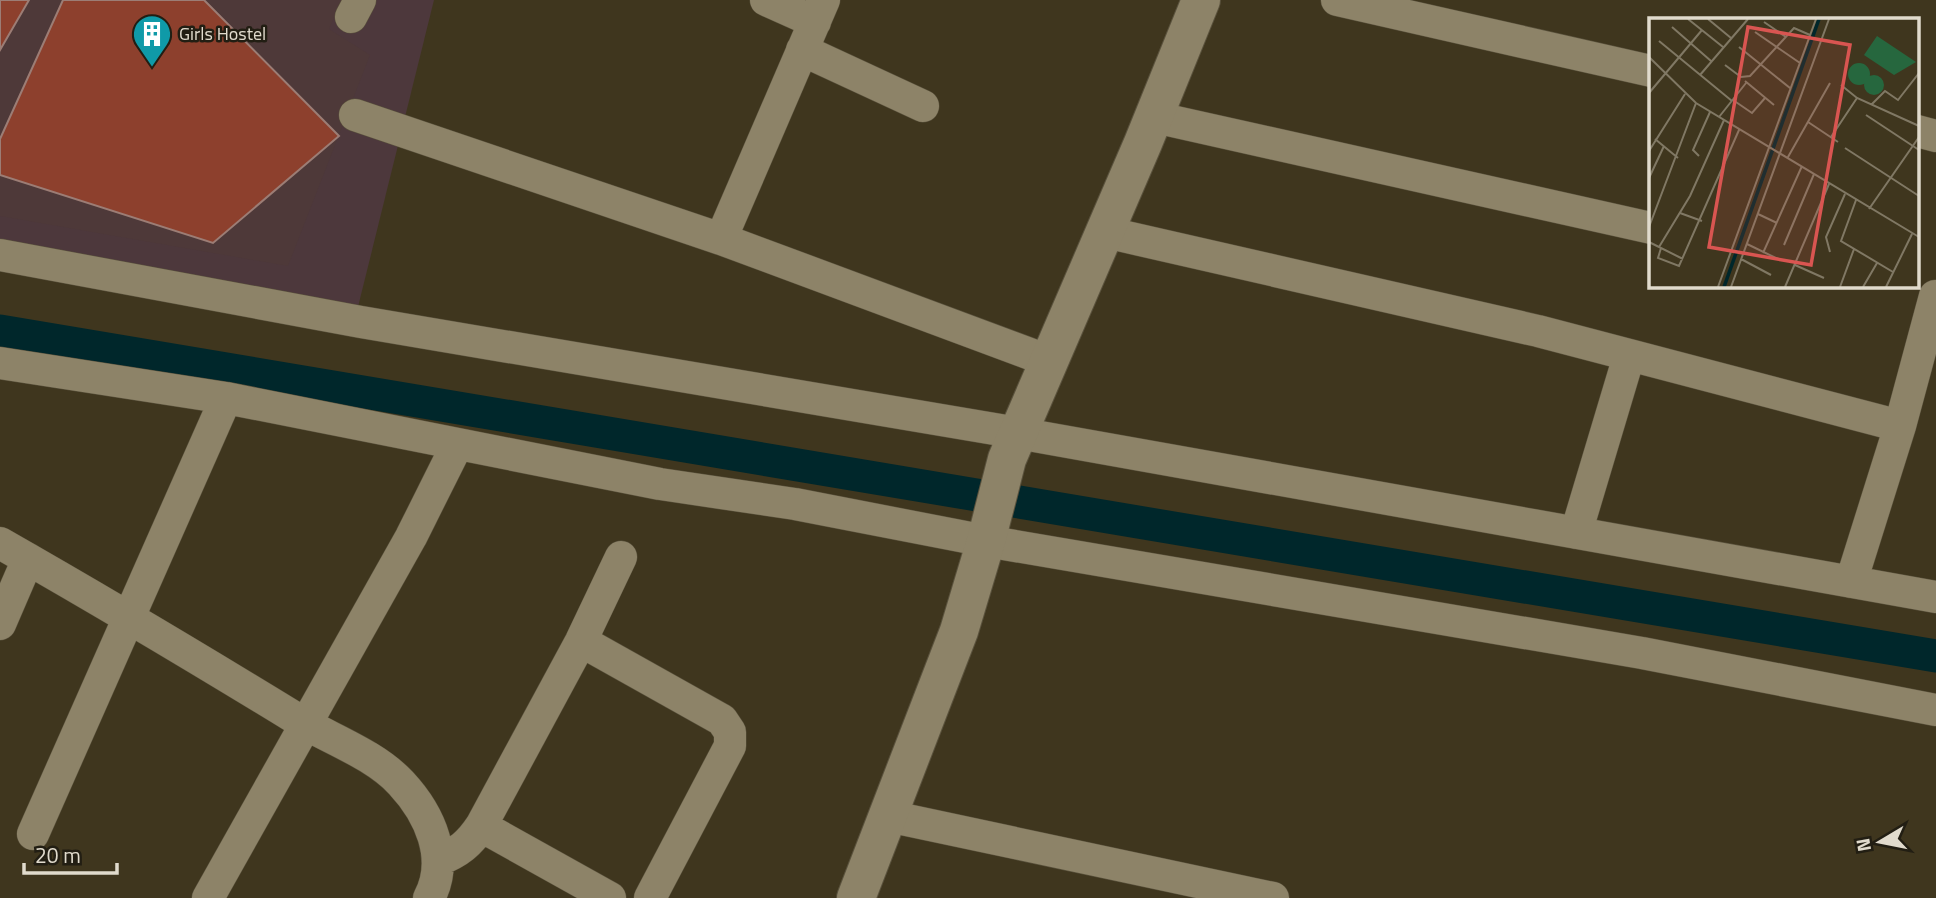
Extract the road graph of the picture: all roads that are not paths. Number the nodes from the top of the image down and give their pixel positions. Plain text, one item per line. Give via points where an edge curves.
1 (766, 0) edge
2 (1201, 0) edge
3 (1337, 0) edge
4 (814, 24) edge
5 (1649, 71) edge
6 (923, 106) dead end
7 (355, 115) dead end
8 (1154, 117) junction
9 (1918, 131) edge
10 (1936, 136) edge
11 (1649, 228) edge
12 (1105, 232) junction
13 (721, 239) junction
14 (0, 255) edge
15 (1935, 296) edge
16 (1629, 356) junction
17 (1049, 361) junction
18 (0, 363) edge
19 (226, 398) junction
20 (1900, 426) junction
21 (457, 445) junction
22 (1012, 446) junction
23 (989, 530) junction
24 (1576, 533) junction
25 (0, 543) edge
26 (621, 557) dead end
27 (28, 559) junction
28 (1851, 582) junction
29 (1936, 597) edge
30 (129, 617) junction
31 (0, 624) edge
32 (581, 641) junction
33 (1936, 710) edge
34 (305, 724) junction
35 (888, 816) junction
36 (481, 826) junction
37 (33, 834) dead end
38 (439, 860) junction
39 (208, 898) edge
40 (429, 898) edge
41 (610, 898) edge
42 (650, 898) edge
43 (856, 898) edge
44 (1273, 898) edge

1 - 4 street
2 - 8 street
3 - 5 street
4 - 6 street
4 - 13 street
7 - 13 street
8 - 11 street
8 - 12 street
9 - 10 street
12 - 16 street
12 - 17 street
13 - 17 street
14 - 22 street
15 - 20 street
16 - 20 street
16 - 24 street
17 - 22 street
18 - 19 street
19 - 21 street
19 - 30 street
20 - 28 street
21 - 23 street via 660,484
21 - 34 street via 411,537
22 - 23 street
22 - 24 street
23 - 33 street
23 - 35 street via 959,631
24 - 28 street
25 - 27 street
26 - 32 street
27 - 30 street
27 - 31 street
28 - 29 street
30 - 34 street
30 - 37 street
32 - 36 street
32 - 42 street via 722,720 730,732 730,746
34 - 38 street via 356,750 399,781 417,802
34 - 39 street
35 - 43 street
35 - 44 street
36 - 38 street via 458,853
36 - 41 street
38 - 40 street via 438,882

